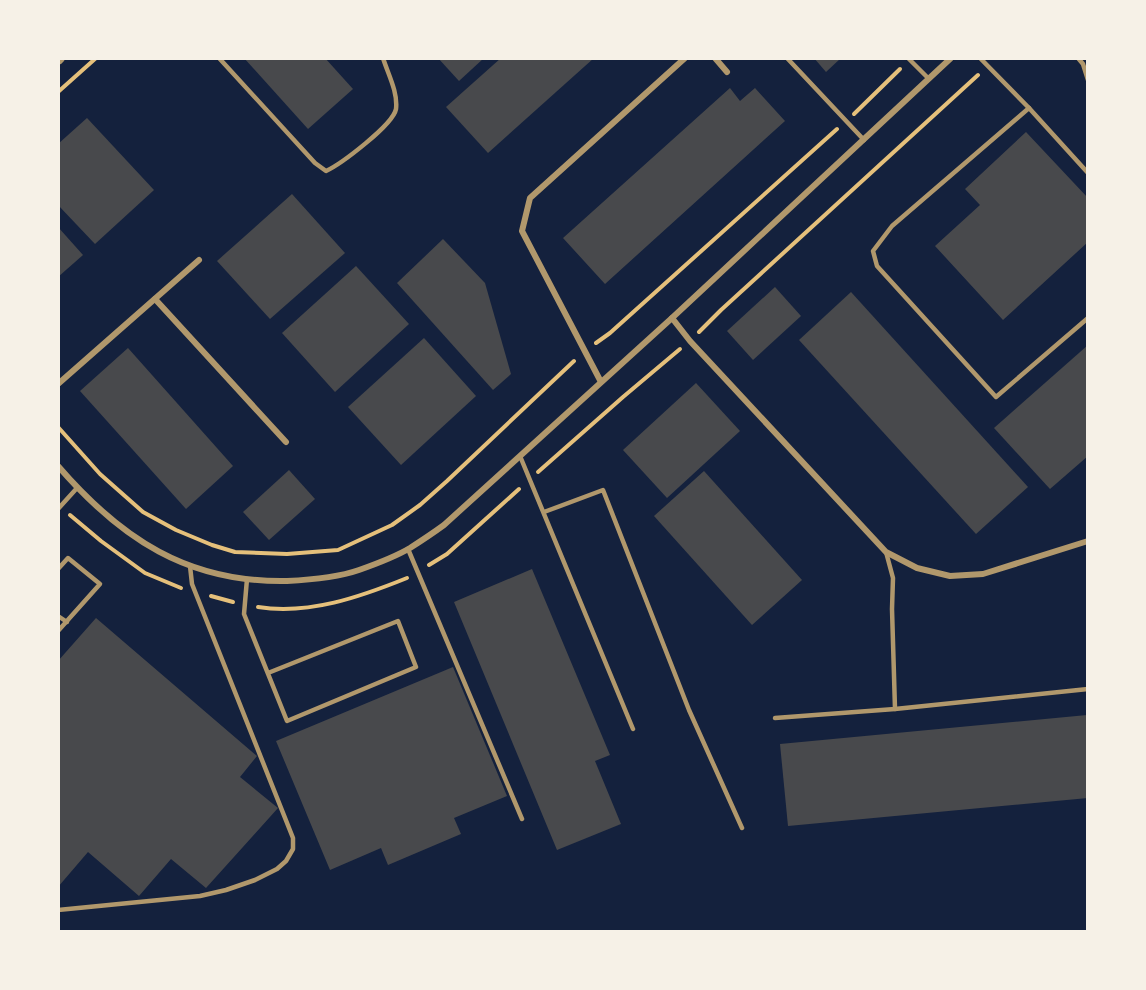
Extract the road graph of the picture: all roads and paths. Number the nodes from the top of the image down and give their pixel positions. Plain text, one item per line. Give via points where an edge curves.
1 (96, 58) edge
2 (219, 58) edge
3 (383, 58) edge
4 (685, 58) edge
5 (715, 58) edge
6 (787, 58) edge
7 (951, 58) edge
8 (980, 58) edge
9 (1078, 58) edge
10 (909, 59) edge
11 (988, 67) junction
12 (727, 72) dead end
13 (929, 79) junction
14 (1088, 80) edge
15 (58, 92) edge
16 (1029, 108) junction
17 (846, 121) junction
18 (864, 140) junction
19 (1088, 173) edge
20 (200, 260) dead end
21 (155, 299) junction
22 (672, 318) junction
23 (1088, 318) edge
24 (690, 341) junction
25 (585, 352) junction
26 (601, 382) junction
27 (58, 384) edge
28 (58, 427) edge
29 (286, 442) dead end
30 (520, 456) junction
31 (58, 466) edge
32 (530, 479) junction
33 (77, 488) junction
34 (60, 508) edge
35 (544, 512) junction
36 (1088, 541) edge
37 (408, 549) junction
38 (886, 552) junction
39 (190, 566) junction
40 (58, 568) edge
41 (417, 573) junction
42 (247, 579) junction
43 (195, 593) junction
44 (245, 604) junction
45 (58, 616) edge
46 (67, 622) junction
47 (58, 631) edge
48 (268, 673) junction
49 (1088, 689) edge
50 (895, 709) junction
51 (775, 718) dead end
52 (633, 729) dead end
53 (522, 819) dead end
54 (742, 828) dead end
55 (58, 910) edge

1 - 15 path
2 - 3 lane via 326,171 385,126 395,112 396,97
4 - 25 street via 530,198 522,231
5 - 12 street
6 - 17 lane
7 - 13 street
8 - 11 lane
9 - 14 lane
10 - 13 lane
10 - 17 path
11 - 16 lane
11 - 24 path
13 - 18 street
16 - 19 lane
16 - 23 lane via 892,226 873,251 877,266 996,397
17 - 18 lane
17 - 25 path
18 - 22 street
20 - 21 street
21 - 27 street
21 - 29 street
22 - 24 street
22 - 26 street
24 - 32 path
24 - 38 street
25 - 26 street
25 - 28 path via 420,505 392,525 338,550 287,554 235,552 176,530 143,512 100,474
26 - 30 street
30 - 32 lane
30 - 37 street via 444,525
31 - 33 street
32 - 35 lane
32 - 41 path via 447,554
33 - 34 lane
33 - 39 street via 113,522 149,548
34 - 43 path via 145,573
35 - 52 lane
35 - 54 lane via 603,490 689,710
36 - 38 street via 983,574 950,576 917,568
37 - 41 lane
37 - 42 street via 357,571 310,580
38 - 50 lane via 893,578
39 - 42 street
39 - 43 lane
40 - 46 lane via 68,558 100,584
41 - 44 path via 320,607 275,609
41 - 53 lane
42 - 44 lane
43 - 44 path
43 - 55 lane via 293,838 293,849 277,869 226,890
44 - 48 lane via 244,614
45 - 46 lane
46 - 47 lane
48 - 48 lane via 398,621 416,667 287,721
49 - 50 lane
50 - 51 lane

